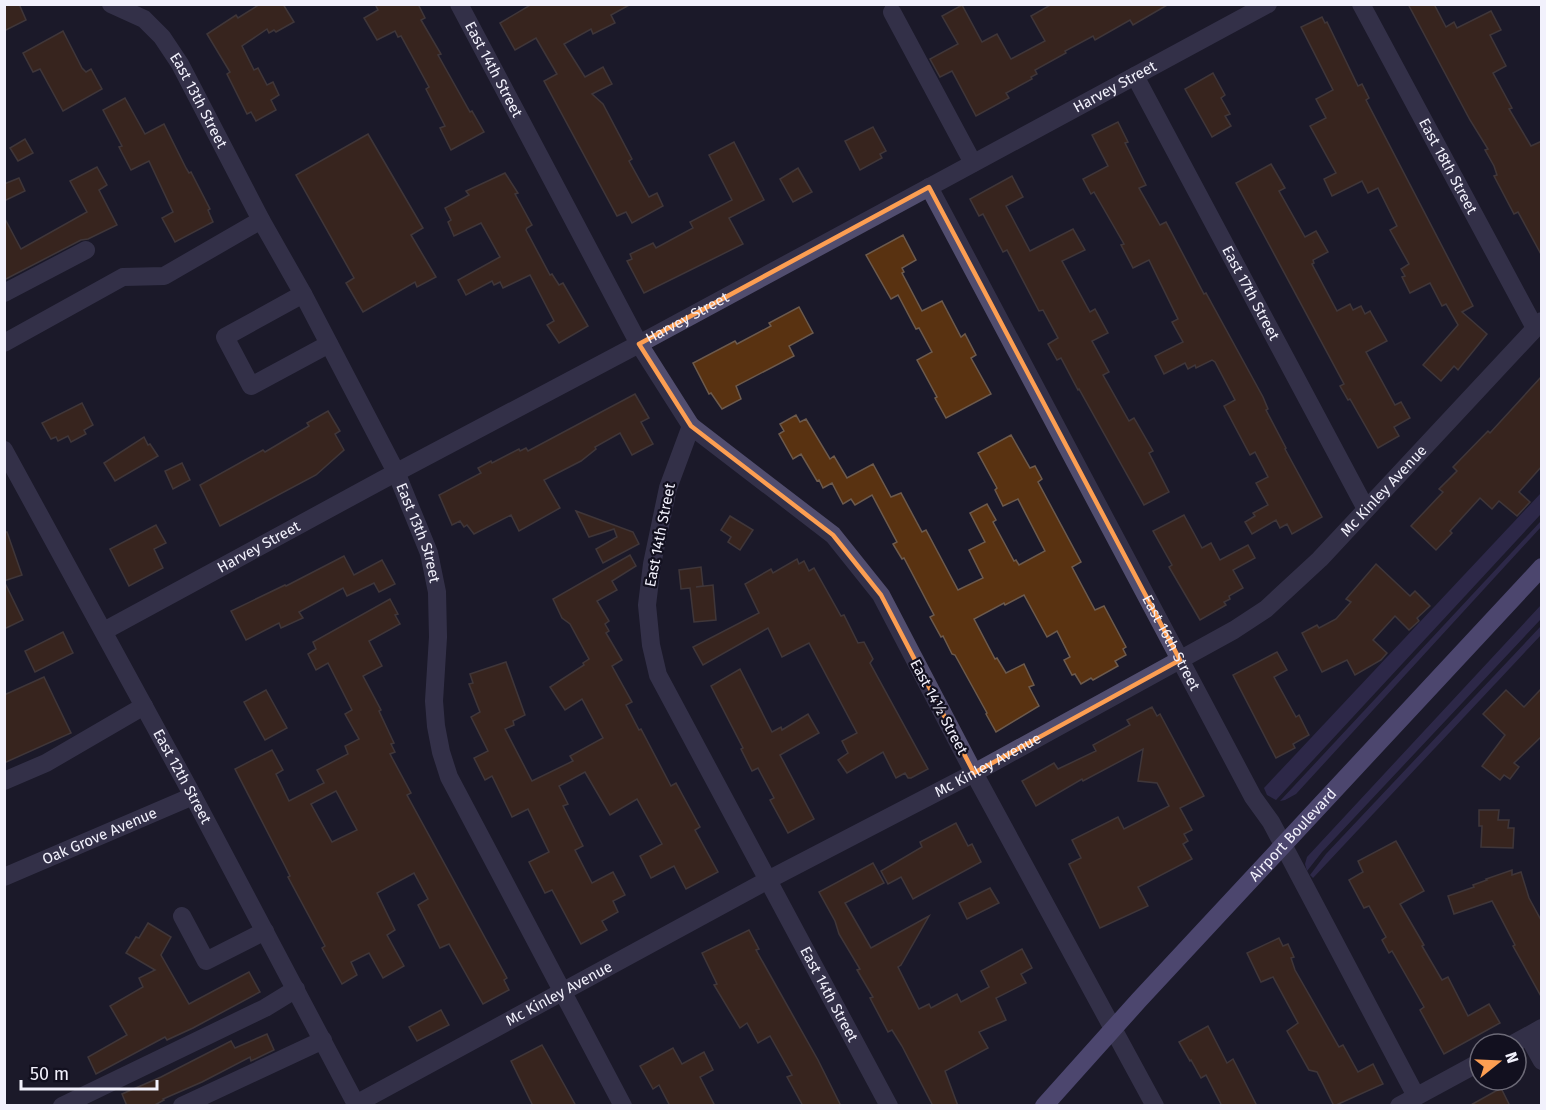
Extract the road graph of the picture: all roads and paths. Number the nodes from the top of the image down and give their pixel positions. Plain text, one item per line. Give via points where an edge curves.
1 (111, 4) edge
2 (459, 4) edge
3 (1268, 4) edge
4 (1361, 4) edge
5 (892, 12) dead end
6 (1135, 76) junction
7 (973, 163) junction
8 (929, 187) junction
9 (261, 220) junction
10 (86, 250) dead end
11 (4, 293) edge
12 (303, 294) junction
13 (1538, 324) edge
14 (4, 343) edge
15 (329, 344) junction
16 (639, 344) junction
17 (691, 426) junction
18 (4, 450) edge
19 (396, 472) junction
20 (1366, 509) junction
21 (1542, 567) edge
22 (104, 631) junction
23 (1180, 660) junction
24 (144, 706) junction
25 (974, 773) junction
26 (4, 781) edge
27 (193, 796) junction
28 (1282, 845) junction
29 (4, 877) edge
30 (768, 880) junction
31 (182, 916) dead end
32 (265, 931) junction
33 (296, 989) junction
34 (562, 992) junction
35 (1112, 1029) junction
36 (1528, 1038) edge
37 (323, 1040) junction
38 (1542, 1061) edge
39 (1468, 1068) edge
40 (1416, 1096) junction
41 (356, 1105) edge
42 (62, 1106) edge
43 (182, 1106) edge
44 (623, 1106) edge
45 (890, 1106) edge
46 (1044, 1106) edge
47 (1155, 1106) edge
48 (1399, 1106) edge

1 - 9 street, East 13th Street via 144,19 162,37 180,63
2 - 16 street, East 14th Street
3 - 6 street, Harvey Street
4 - 13 street, East 18th Street
5 - 7 street
6 - 7 street, Harvey Street
6 - 20 street, East 17th Street
7 - 8 street, Harvey Street
8 - 16 street, Harvey Street
8 - 23 street, East 16th Street
9 - 12 street, East 13th Street
9 - 14 street via 164,276 123,277
10 - 11 street
12 - 15 street, East 13th Street
12 - 15 street via 225,336 230,346 251,386
13 - 20 street, Mc Kinley Avenue
15 - 19 street, East 13th Street
16 - 17 street, East 14th Street
16 - 19 street, Harvey Street
17 - 25 street, East 14½ Street via 832,535 881,595
17 - 30 street, East 14th Street via 668,488 652,564 647,605 651,645 658,675
18 - 22 street, East 12th Street
19 - 22 street, Harvey Street
19 - 34 street, East 13th Street via 429,553 437,592 434,701 441,752 462,804
20 - 23 street, Mc Kinley Avenue via 1299,581 1266,609
21 - 28 main road, Airport Boulevard
22 - 24 street, East 12th Street
23 - 25 street, Mc Kinley Avenue
23 - 28 street, East 16th Street
24 - 26 street via 46,763
24 - 27 street, East 12th Street
25 - 30 street, Mc Kinley Avenue
25 - 35 street, East 14½ Street
27 - 29 street, Oak Grove Avenue
27 - 32 street, East 12th Street
28 - 35 main road, Airport Boulevard
28 - 40 street, East 16th Street
30 - 34 street, Mc Kinley Avenue
30 - 45 street, East 14th Street
31 - 32 street via 206,961
32 - 33 street, East 12th Street
33 - 37 street, East 12th Street
33 - 42 street via 265,1008
34 - 41 street, Mc Kinley Avenue
34 - 44 street, East 13th Street
35 - 46 main road, Airport Boulevard
35 - 47 street, East 14½ Street
36 - 38 street
37 - 41 street, East 12th Street
37 - 43 street
39 - 40 street
40 - 48 street

